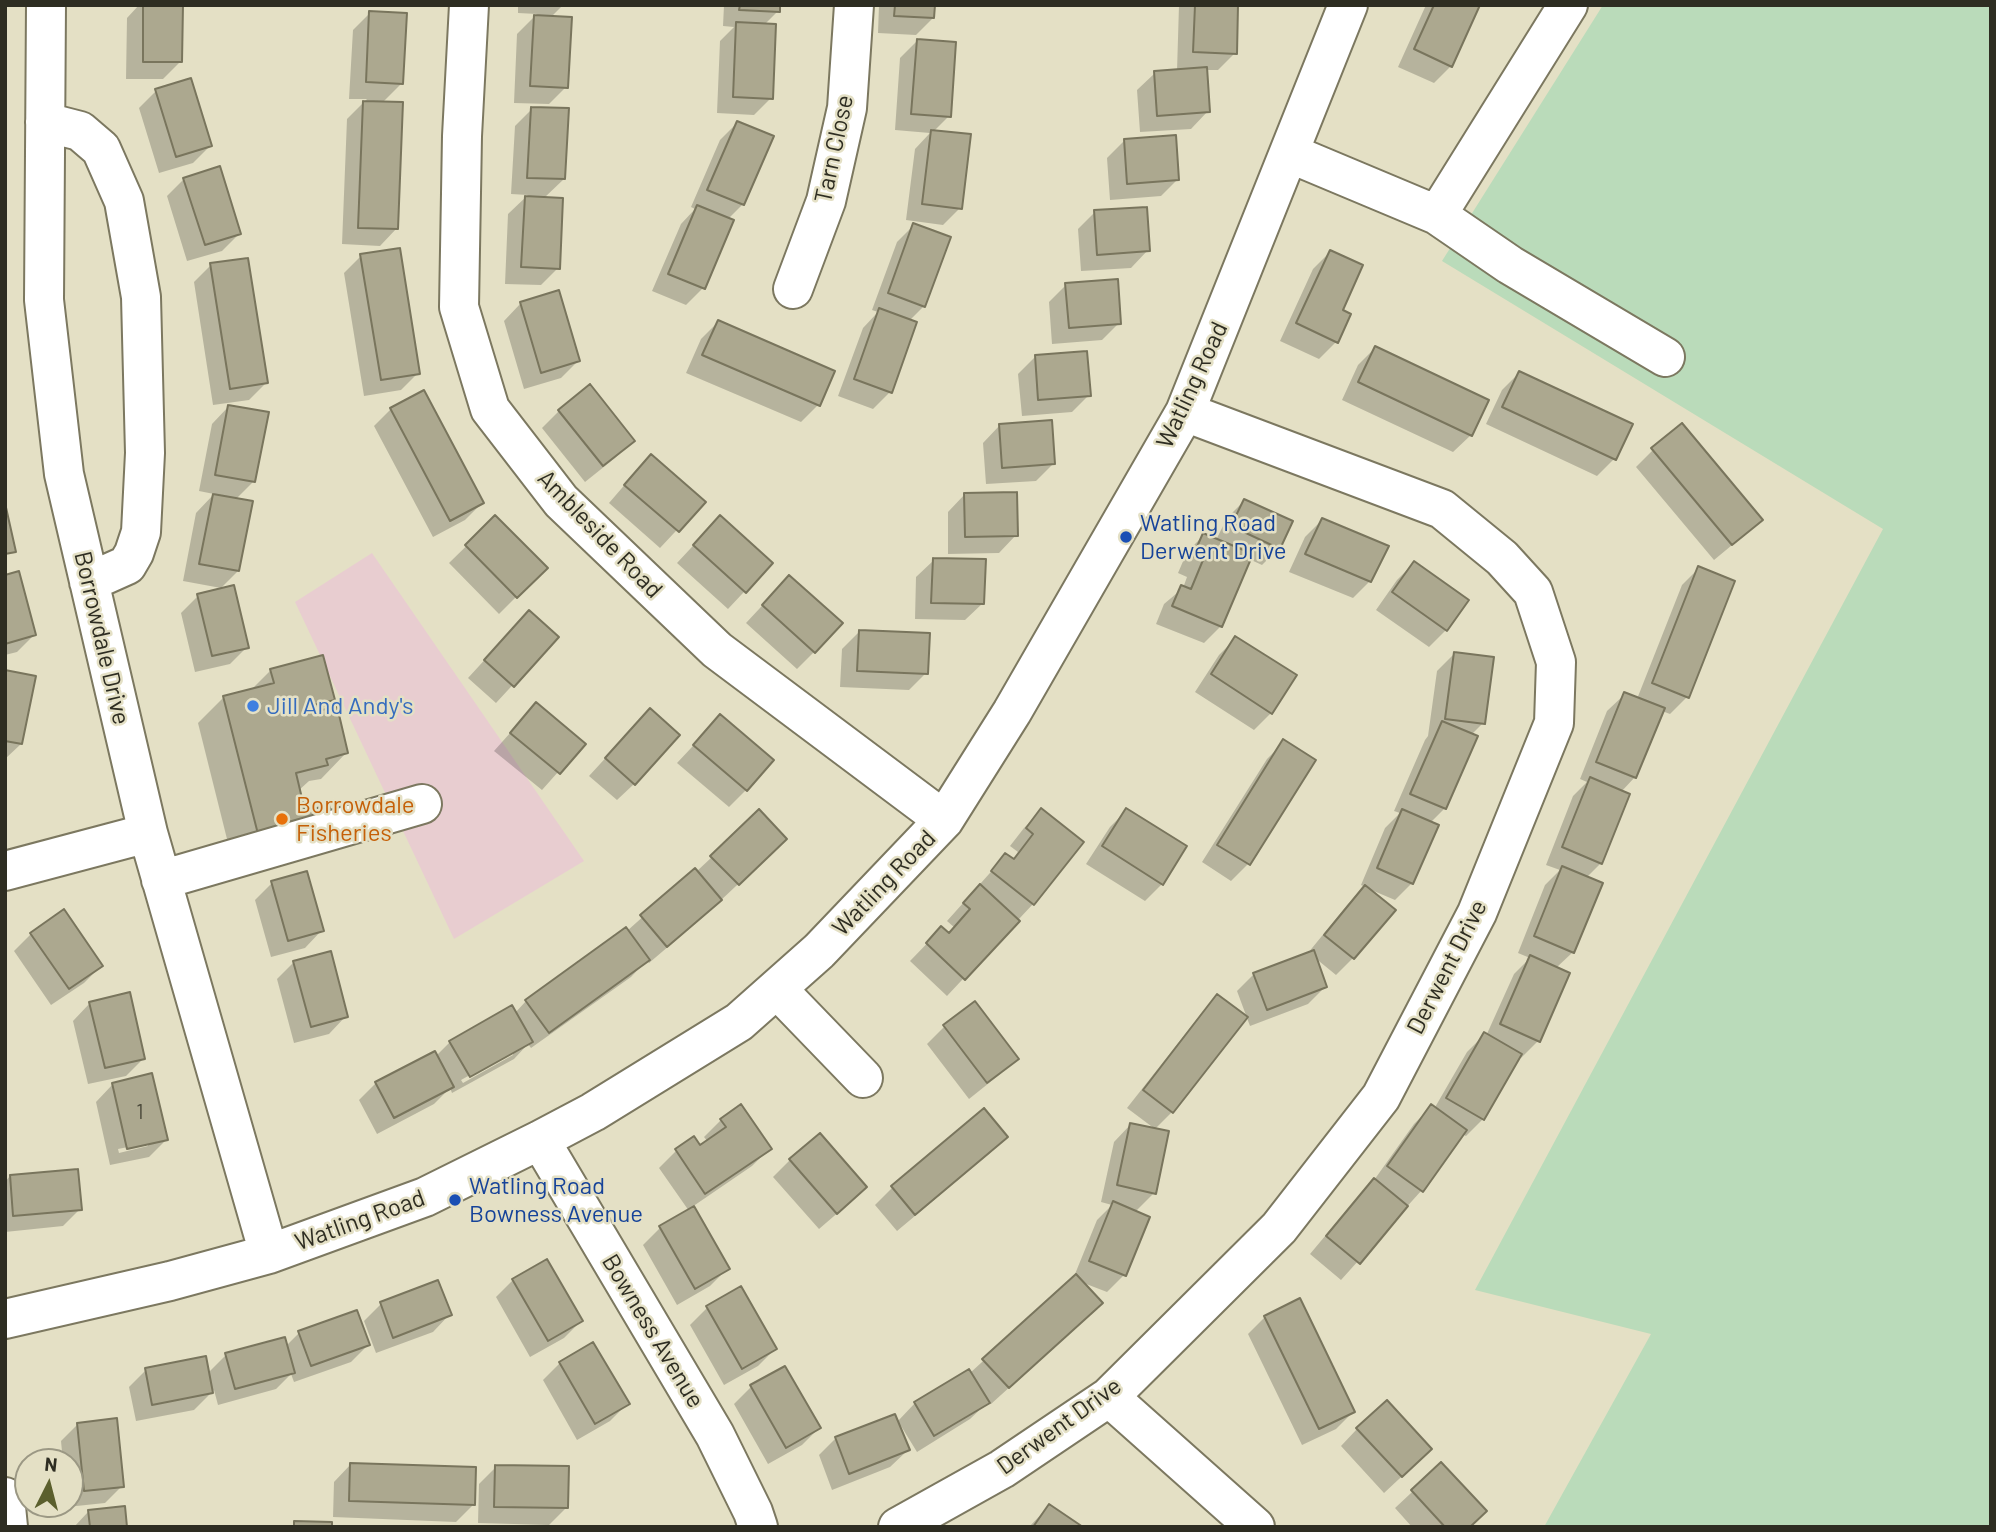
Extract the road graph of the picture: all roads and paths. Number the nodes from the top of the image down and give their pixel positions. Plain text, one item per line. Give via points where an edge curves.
1 (46, 5) edge
2 (469, 5) edge
3 (854, 5) edge
4 (1348, 5) edge
5 (1568, 5) edge
6 (45, 122) junction
7 (1289, 153) junction
8 (1437, 215) junction
9 (793, 289) dead end
10 (1665, 357) dead end
11 (1185, 411) junction
12 (89, 582) junction
13 (422, 804) dead end
14 (944, 820) junction
15 (148, 833) junction
16 (5, 871) edge
17 (161, 880) junction
18 (776, 989) junction
19 (863, 1078) dead end
20 (540, 1140) junction
21 (269, 1254) junction
22 (5, 1319) edge
23 (1109, 1396) junction
24 (5, 1497) edge
25 (8, 1527) edge
26 (758, 1527) edge
27 (898, 1527) edge
28 (1255, 1527) edge

1 - 6 street, Borrowdale Drive
2 - 14 street, Ambleside Road via 459,307 490,409 561,501 717,650
3 - 9 street, Tarn Close via 847,107 825,201
4 - 7 street, Watling Road
5 - 8 street
6 - 12 street, Borrowdale Drive via 44,300 64,474
6 - 12 street via 80,131 101,149 124,201 141,298 145,453 141,532 127,565
7 - 8 street
7 - 11 street, Watling Road
8 - 10 street via 1510,265
11 - 14 street, Watling Road via 1012,712
11 - 23 street, Derwent Drive via 1443,509 1502,558 1533,592 1556,662 1554,723 1477,913 1381,1097 1279,1228
12 - 15 street, Borrowdale Drive
13 - 17 street
14 - 18 street, Watling Road via 819,951
15 - 16 street
15 - 17 street, Borrowdale Drive
17 - 21 street, Borrowdale Drive
18 - 19 street
18 - 20 street, Watling Road via 739,1022
20 - 21 street, Watling Road via 425,1197
20 - 26 street, Bowness Avenue via 715,1435
21 - 22 street, Watling Road
23 - 27 street, Derwent Drive via 1002,1469
23 - 28 street
24 - 25 street

